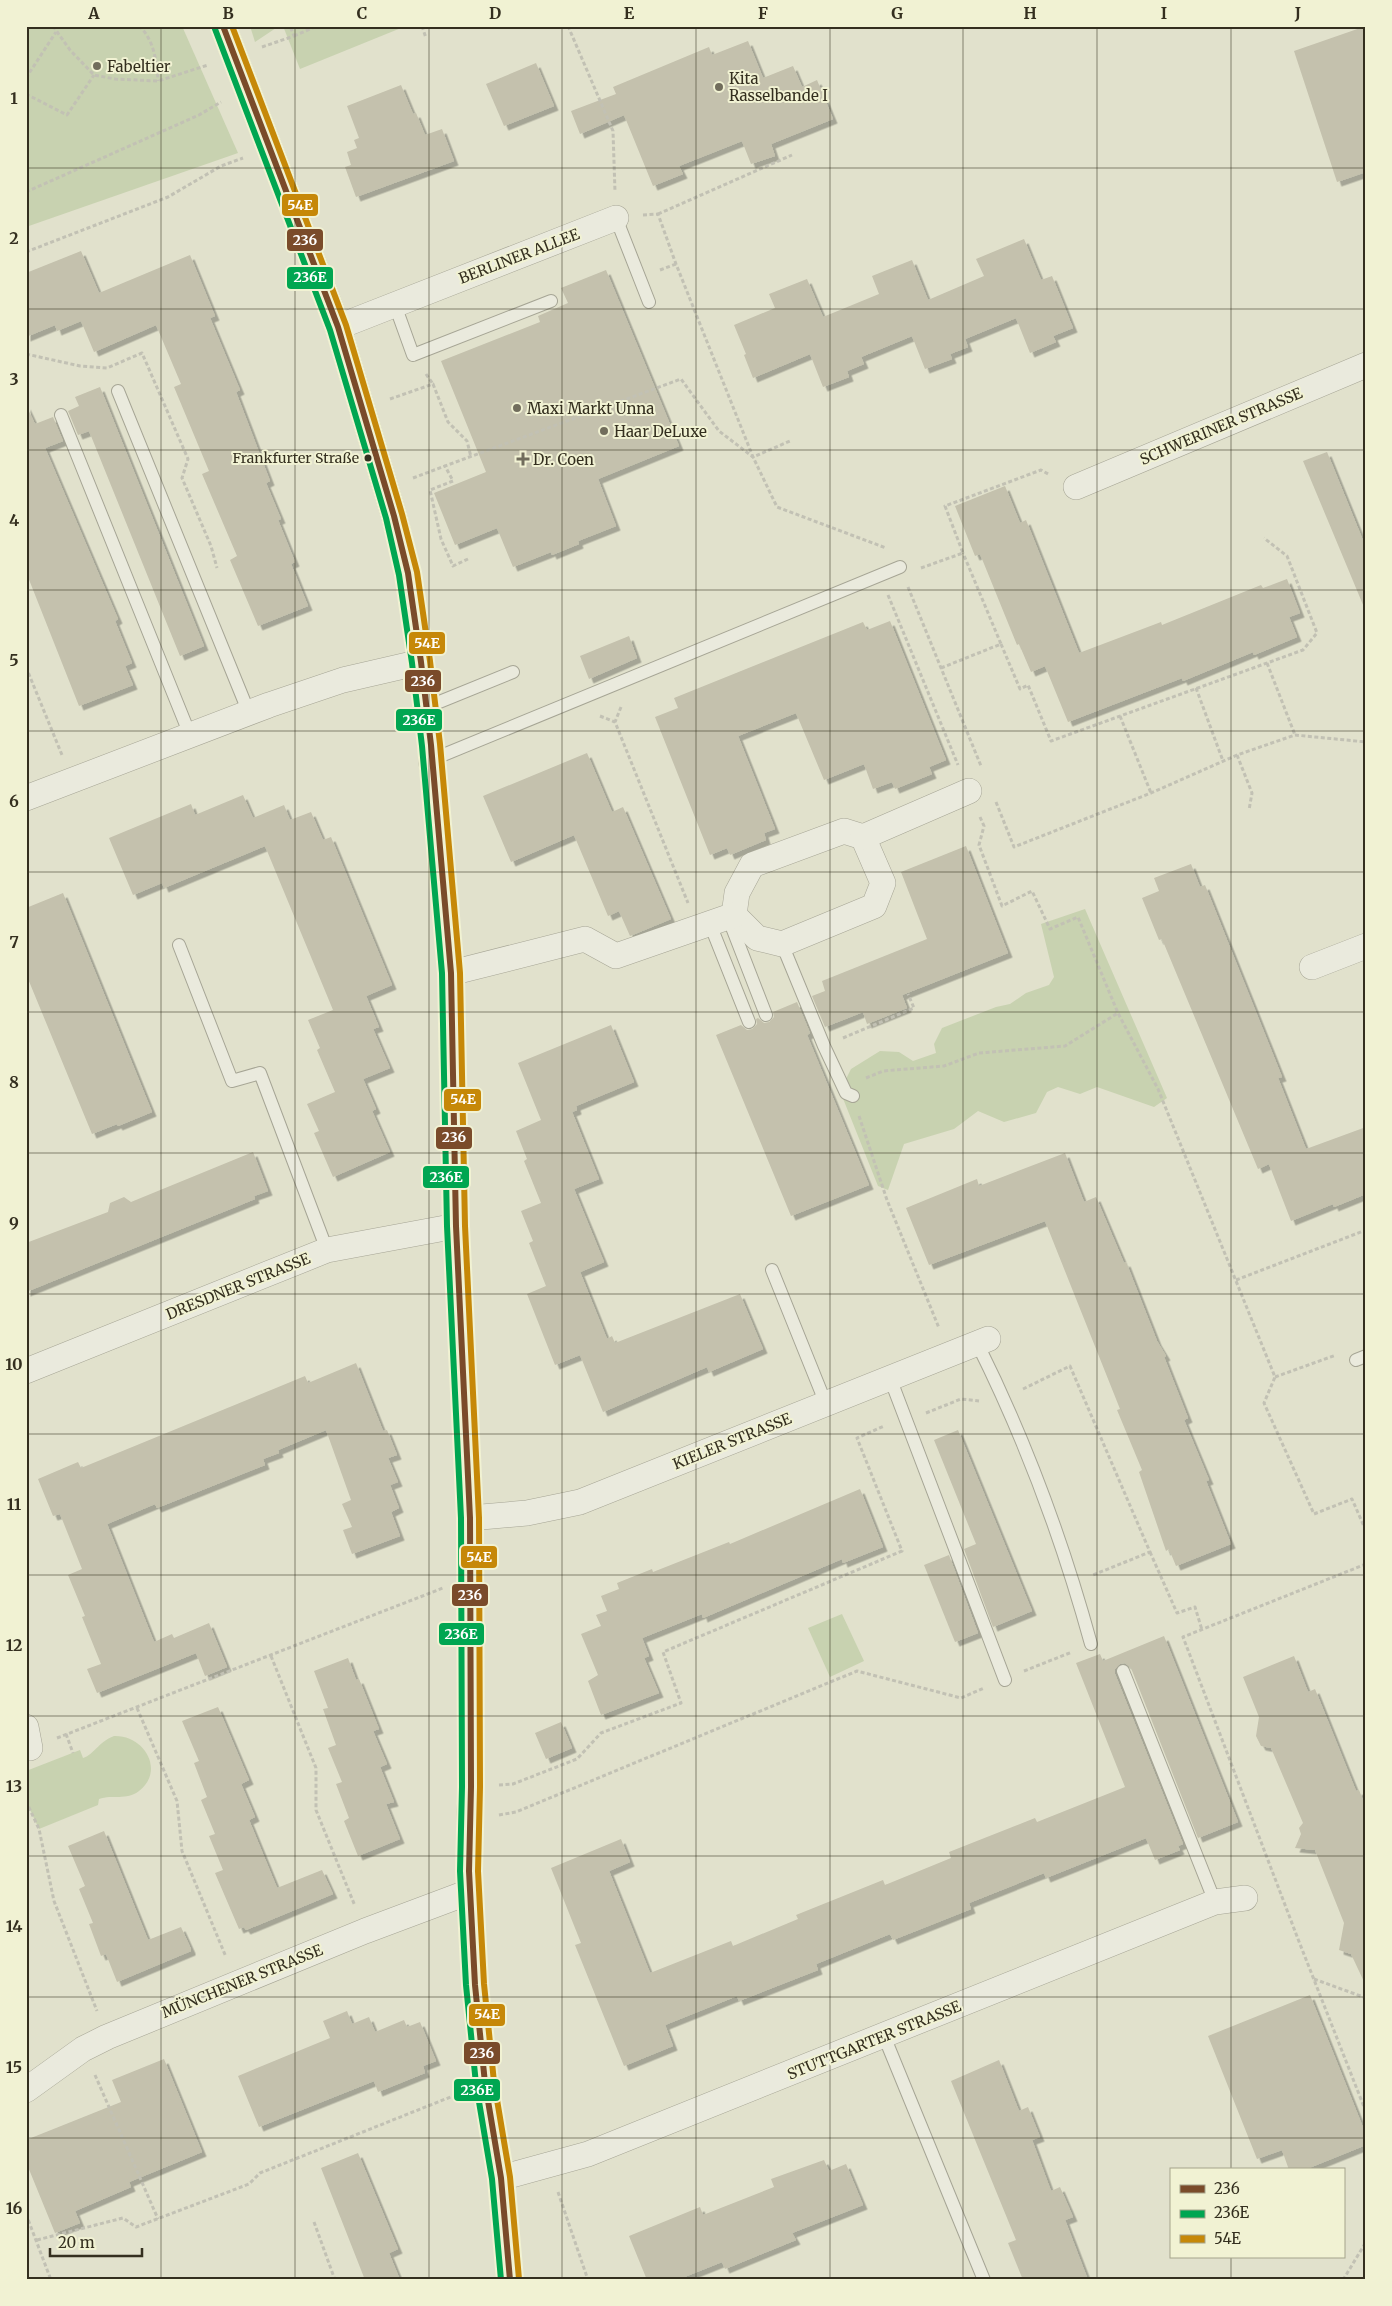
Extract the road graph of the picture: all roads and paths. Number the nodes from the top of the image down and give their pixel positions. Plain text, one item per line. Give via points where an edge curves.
1 (53, 26) edge
2 (139, 26) edge
3 (223, 26) edge
4 (290, 26) edge
5 (317, 26) edge
6 (422, 26) edge
7 (568, 26) edge
8 (56, 32) junction
9 (294, 36) junction
10 (426, 38) dead end
11 (235, 57) junction
12 (94, 75) junction
13 (26, 78) edge
14 (158, 81) junction
15 (247, 87) junction
16 (26, 94) edge
17 (271, 147) junction
18 (792, 156) dead end
19 (26, 192) edge
20 (658, 214) junction
21 (616, 218) junction
22 (26, 252) edge
23 (551, 301) dead end
24 (649, 302) dead end
25 (395, 305) junction
26 (338, 327) junction
27 (1366, 366) edge
28 (118, 391) dead end
29 (363, 409) junction
30 (61, 415) dead end
31 (790, 441) dead end
32 (753, 456) junction
33 (471, 457) junction
34 (445, 466) junction
35 (415, 477) dead end
36 (1076, 487) joint
37 (1264, 538) dead end
38 (963, 553) junction
39 (468, 559) dead end
40 (902, 571) junction
41 (885, 588) dead end
42 (1001, 644) junction
43 (421, 662) junction
44 (1267, 663) junction
45 (26, 667) edge
46 (941, 668) junction
47 (513, 672) dead end
48 (1196, 688) junction
49 (624, 699) dead end
50 (426, 707) junction
51 (249, 713) junction
52 (1120, 716) junction
53 (190, 735) junction
54 (1295, 735) junction
55 (1366, 742) edge
56 (1237, 755) junction
57 (431, 760) junction
58 (1223, 761) junction
59 (982, 767) dead end
60 (72, 779) junction
61 (1151, 792) junction
62 (981, 793) junction
63 (26, 798) edge
64 (1249, 810) dead end
65 (863, 837) junction
66 (717, 922) junction
67 (782, 944) junction
68 (179, 945) dead end
69 (1366, 946) edge
70 (1312, 968) dead end
71 (451, 973) junction
72 (908, 994) dead end
73 (1118, 1013) junction
74 (766, 1015) dead end
75 (749, 1022) dead end
76 (824, 1046) junction
77 (853, 1096) junction
78 (456, 1226) junction
79 (1366, 1230) edge
80 (327, 1250) junction
81 (772, 1270) dead end
82 (1236, 1280) junction
83 (983, 1341) joint
84 (950, 1354) junction
85 (1338, 1354) dead end
86 (26, 1371) edge
87 (1275, 1377) junction
88 (890, 1378) junction
89 (826, 1404) junction
90 (857, 1438) dead end
91 (470, 1518) junction
92 (1366, 1531) edge
93 (1150, 1552) dead end
94 (1366, 1564) edge
95 (469, 1577) junction
96 (1202, 1630) junction
97 (1091, 1644) joint
98 (271, 1656) junction
99 (1123, 1671) dead end
100 (1005, 1680) junction
101 (136, 1708) junction
102 (66, 1734) junction
103 (28, 1738) edge
104 (73, 1753) dead end
105 (471, 1787) junction
106 (26, 1801) edge
107 (468, 1821) junction
108 (469, 1892) junction
109 (1245, 1898) dead end
110 (1215, 1902) junction
111 (365, 1931) junction
112 (1313, 1979) junction
113 (237, 1983) junction
114 (1366, 1998) edge
115 (884, 2036) junction
116 (107, 2037) junction
117 (83, 2049) junction
118 (485, 2083) junction
119 (26, 2090) edge
120 (1366, 2112) edge
121 (548, 2166) junction
122 (501, 2178) junction
123 (26, 2214) edge
124 (158, 2219) junction
125 (314, 2222) dead end
126 (37, 2240) junction
127 (1366, 2242) edge
128 (51, 2280) edge
129 (335, 2280) edge
130 (510, 2280) edge
131 (588, 2280) edge
132 (984, 2280) edge
133 (1343, 2280) edge

1 - 8 path
2 - 14 path via 151,44 157,62
3 - 11 street
4 - 9 path
5 - 9 path
6 - 10 path
7 - 21 path via 613,131
8 - 12 path
8 - 13 path
9 - 11 path
11 - 14 path
11 - 15 street
12 - 14 path
12 - 16 path via 67,115
15 - 17 street
15 - 19 path via 198,115
17 - 22 path via 221,166 168,197
17 - 26 street
18 - 20 path
20 - 21 path
20 - 32 path
21 - 24 lane
21 - 25 street, BERLINER ALLEE
23 - 25 lane via 413,355
25 - 26 street, BERLINER ALLEE
26 - 29 street
27 - 36 street, SCHWERINER STRASSE
28 - 51 lane
29 - 33 path via 433,384 448,422 467,441
29 - 43 street via 408,572
30 - 53 lane
31 - 32 path
32 - 33 path via 719,431 681,379
32 - 40 path via 777,507 894,551
33 - 34 path
34 - 35 path
34 - 39 path via 452,481 430,490 441,539 453,566
36 - 38 path via 1040,470 945,506
37 - 44 path via 1287,556 1317,634 1303,650
38 - 40 path
38 - 42 path
40 - 46 path
40 - 57 lane
41 - 62 path
42 - 46 path
42 - 52 path via 1020,689 1028,684 1052,740
43 - 50 street
43 - 51 street via 343,680
44 - 48 path
44 - 54 path
45 - 60 path
46 - 59 path
47 - 50 lane
48 - 52 path
48 - 58 path
49 - 66 path via 615,722 691,910
50 - 57 street
51 - 53 street
52 - 61 path
53 - 60 street
54 - 55 path
54 - 56 path
56 - 58 path
56 - 64 path via 1252,793
57 - 71 street
58 - 61 path
60 - 63 street
61 - 62 path via 1014,847
62 - 65 street
62 - 73 path via 984,826 979,845 1002,906 1032,891 1050,929 1078,917
65 - 66 street via 844,831 752,865
65 - 67 street via 883,883 874,906
66 - 67 street
66 - 71 street via 616,956 584,939
66 - 74 lane
66 - 75 lane
67 - 76 lane
68 - 80 lane via 232,1081 260,1073
69 - 70 street
71 - 78 street
72 - 76 path via 914,1008
73 - 77 path via 1065,1046 979,1053 944,1066 883,1070 868,1077
73 - 82 path via 1158,1089
76 - 77 lane via 846,1093
77 - 84 path via 887,1200
78 - 80 street, DRESDNER STRASSE
78 - 91 street
79 - 82 path
80 - 86 street, DRESDNER STRASSE
81 - 89 lane
82 - 87 path
83 - 84 street, KIELER STRASSE
83 - 97 lane via 1074,1582
84 - 88 street, KIELER STRASSE
85 - 87 path
87 - 92 path via 1264,1403 1314,1514 1352,1499
88 - 89 street, KIELER STRASSE
88 - 100 lane
89 - 91 street, KIELER STRASSE via 580,1502 527,1513
90 - 105 path via 902,1551 664,1652 681,1703 601,1733 578,1759 513,1784
91 - 95 street
93 - 96 path via 1176,1613 1194,1607
94 - 96 path
95 - 98 path
95 - 105 street
96 - 112 path via 1184,1637
97 - 100 path
98 - 101 path
98 - 111 path via 316,1768 316,1810
99 - 110 lane
100 - 107 path via 962,1698 857,1671 516,1812
101 - 102 path
101 - 113 path via 177,1801 182,1851
102 - 103 path
102 - 104 path
105 - 107 street
106 - 116 path via 39,1829 54,1901
107 - 108 street
108 - 111 street, MÜNCHENER STRASSE
108 - 118 street
109 - 110 street, STUTTGARTER STRASSE
110 - 115 street, STUTTGARTER STRASSE
111 - 113 street, MÜNCHENER STRASSE
112 - 114 path
112 - 120 path
113 - 116 street, MÜNCHENER STRASSE
115 - 121 street, STUTTGARTER STRASSE via 588,2154
115 - 132 lane
116 - 117 street, MÜNCHENER STRASSE
117 - 119 street, MÜNCHENER STRASSE
117 - 124 path
118 - 122 street
118 - 124 path via 260,2173 249,2184
121 - 122 street, STUTTGARTER STRASSE
121 - 131 path
122 - 130 street
123 - 126 path
124 - 126 path via 136,2227 123,2218
125 - 129 path
126 - 128 path
127 - 133 path

